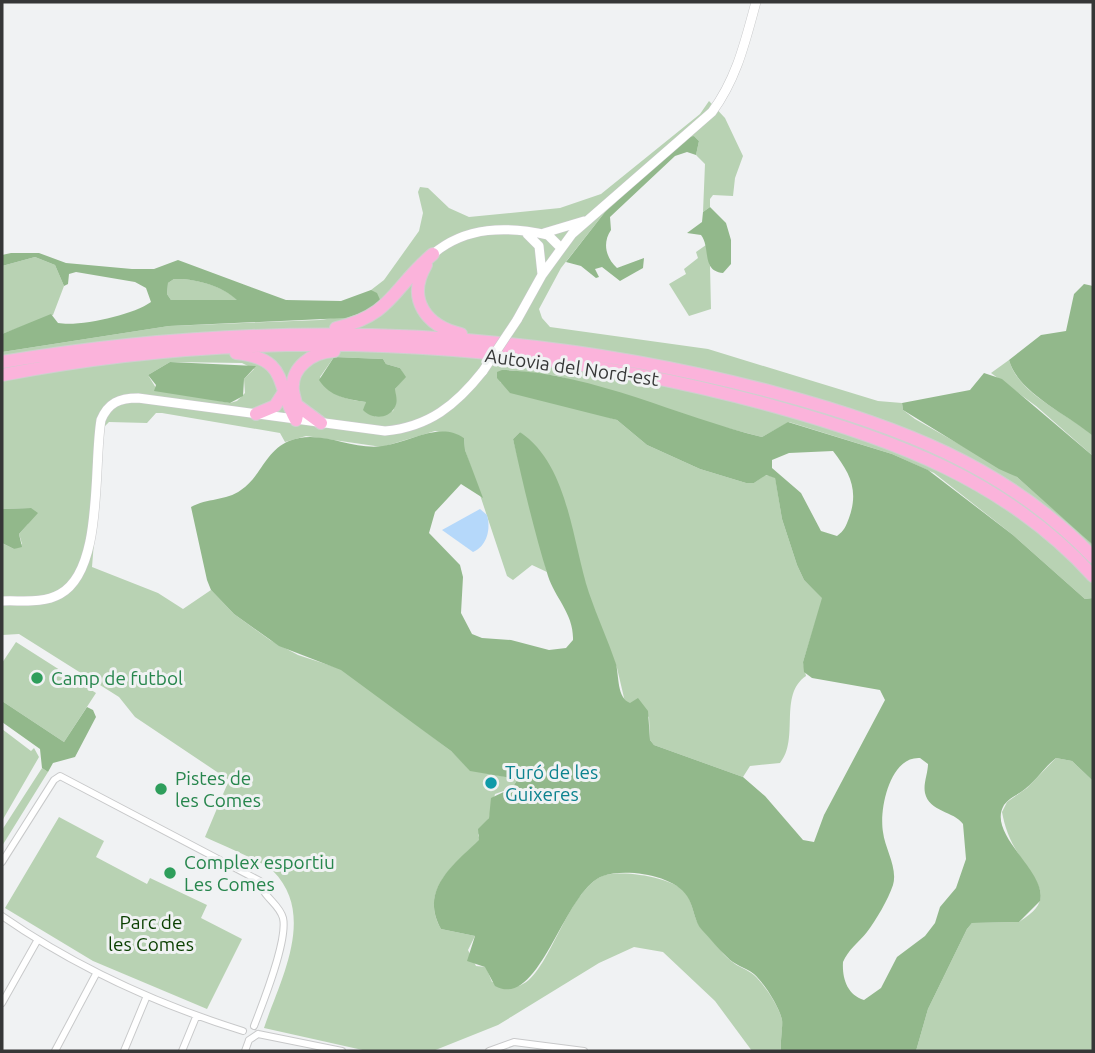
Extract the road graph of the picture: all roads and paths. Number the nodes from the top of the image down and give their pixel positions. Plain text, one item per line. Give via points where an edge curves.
1 (756, 2) edge
2 (586, 221) junction
3 (534, 235) junction
4 (560, 247) junction
5 (433, 254) junction
6 (542, 275) junction
7 (315, 333) junction
8 (481, 340) junction
9 (370, 345) junction
10 (218, 348) junction
11 (2, 362) edge
12 (2, 375) edge
13 (284, 392) junction
14 (297, 413) junction
15 (256, 414) junction
16 (321, 423) joint
17 (1093, 557) edge
18 (1093, 576) edge
19 (2, 601) edge
20 (2, 862) edge
21 (2, 916) edge
22 (37, 941) junction
23 (96, 974) junction
24 (146, 998) junction
25 (2, 1003) edge
26 (196, 1017) junction
27 (254, 1026) junction
28 (243, 1031) junction
29 (258, 1034) junction
30 (249, 1040) junction
31 (536, 1048) edge
32 (318, 1049) edge
33 (55, 1051) edge
34 (124, 1051) edge
35 (182, 1051) edge
36 (245, 1051) edge
37 (342, 1051) edge
38 (489, 1051) edge
39 (584, 1051) edge

1 - 2 street via 734,78 712,112
2 - 3 street
2 - 4 street
3 - 4 street via 552,237
3 - 5 street via 494,229 473,232
3 - 6 street via 541,252
4 - 6 street
5 - 7 highway via 374,315
5 - 8 highway via 418,282 422,310 441,327
6 - 16 street, bridge via 483,370 461,399 442,413 414,426 384,431
7 - 8 highway, Autovia del Nord-est
7 - 11 highway, Autovia del Nord-est via 153,341
8 - 17 highway, Autovia del Nord-est via 685,370 888,427 964,459 1000,480 1051,517
9 - 10 highway, Autovia del Nord-est
9 - 14 highway via 307,360 294,379
9 - 18 highway, Autovia del Nord-est via 600,368 738,396 834,423 931,458 987,488 1037,523
10 - 12 highway, Autovia del Nord-est
10 - 13 highway via 265,359 278,370
13 - 14 highway
13 - 15 highway via 275,406
14 - 15 street
14 - 16 highway
15 - 19 street via 138,398 123,398 106,408 98,435 93,513 78,580 60,594 40,601
20 - 27 street via 57,777 63,776 260,881 283,917 283,934
21 - 22 street
22 - 23 street
22 - 25 street
23 - 24 street
23 - 33 street
24 - 26 street
24 - 34 street
26 - 28 street
26 - 35 street
27 - 28 street
27 - 29 street
28 - 30 street
29 - 30 street
29 - 32 street
30 - 36 street
31 - 38 street via 514,1042
31 - 39 street
32 - 37 street

